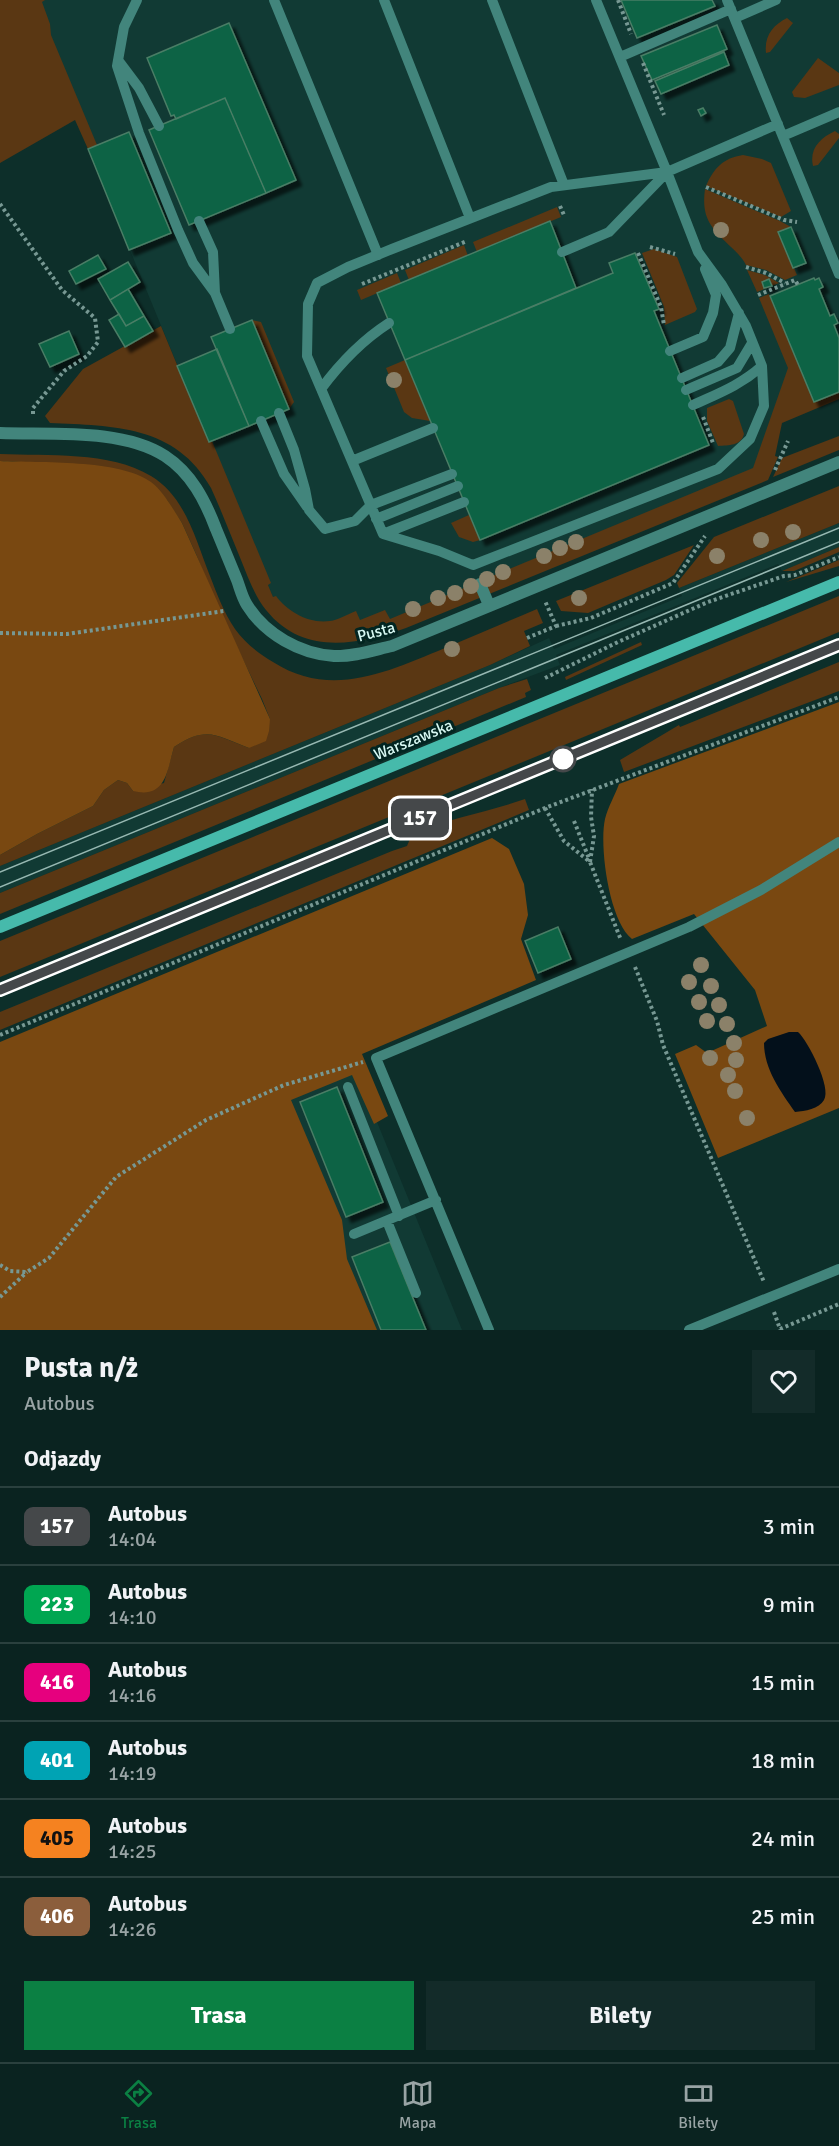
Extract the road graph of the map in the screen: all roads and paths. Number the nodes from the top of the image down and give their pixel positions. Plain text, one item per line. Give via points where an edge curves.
1 (137, 0) edge
2 (274, 0) edge
3 (384, 0) edge
4 (492, 0) edge
5 (596, 0) edge
6 (776, 0) edge
7 (731, 9) edge
8 (620, 57) junction
9 (118, 59) junction
10 (839, 112) edge
11 (778, 124) junction
12 (159, 126) dead end
13 (783, 136) junction
14 (667, 172) junction
15 (564, 185) junction
16 (706, 187) dead end
17 (0, 204) edge
18 (560, 206) dead end
19 (564, 215) dead end
20 (470, 218) junction
21 (199, 221) dead end
22 (797, 222) dead end
23 (467, 241) dead end
24 (834, 246) edge
25 (650, 247) dead end
26 (562, 252) dead end
27 (698, 252) junction
28 (638, 253) dead end
29 (675, 254) dead end
30 (378, 255) junction
31 (746, 267) dead end
32 (839, 274) edge
33 (362, 284) dead end
34 (786, 284) junction
35 (798, 285) dead end
36 (215, 293) junction
37 (758, 296) dead end
38 (738, 313) junction
39 (389, 323) dead end
40 (664, 325) dead end
41 (230, 329) dead end
42 (753, 343) junction
43 (670, 351) dead end
44 (762, 366) junction
45 (682, 378) dead end
46 (321, 389) junction
47 (686, 390) dead end
48 (696, 408) joint
49 (279, 413) dead end
50 (261, 421) dead end
51 (433, 428) dead end
52 (0, 433) edge
53 (32, 434) junction
54 (713, 443) dead end
55 (352, 460) junction
56 (839, 462) edge
57 (452, 474) dead end
58 (458, 486) dead end
59 (464, 502) dead end
60 (371, 505) junction
61 (309, 510) junction
62 (376, 519) junction
63 (708, 532) dead end
64 (383, 534) junction
65 (839, 557) edge
66 (472, 565) junction
67 (839, 582) edge
68 (480, 584) joint
69 (545, 601) dead end
70 (489, 605) junction
71 (224, 611) dead end
72 (556, 626) junction
73 (0, 633) edge
74 (527, 638) dead end
75 (839, 645) edge
76 (545, 678) dead end
77 (839, 697) edge
78 (592, 789) junction
79 (545, 808) junction
80 (574, 821) dead end
81 (839, 842) edge
82 (590, 862) junction
83 (0, 927) edge
84 (627, 954) junction
85 (0, 990) edge
86 (0, 1035) edge
87 (376, 1058) junction
88 (348, 1087) dead end
89 (436, 1200) junction
90 (399, 1216) junction
91 (387, 1221) junction
92 (354, 1234) dead end
93 (0, 1265) edge
94 (839, 1269) edge
95 (27, 1272) junction
96 (416, 1293) dead end
97 (0, 1298) edge
98 (769, 1298) junction
99 (839, 1305) edge
100 (489, 1330) edge
101 (689, 1330) edge

1 - 9 lane via 124,27
2 - 30 lane
3 - 20 lane
4 - 15 lane
5 - 8 lane
6 - 7 lane
7 - 8 lane
7 - 11 lane
8 - 14 lane
9 - 12 lane
9 - 36 lane via 139,133 178,230 193,263
10 - 13 lane
11 - 13 lane
11 - 14 lane
13 - 24 lane
14 - 15 lane
14 - 26 lane via 609,232
14 - 27 lane
15 - 20 lane
16 - 22 path
17 - 53 path via 62,290 95,318 98,342 87,356 64,371 33,408
18 - 19 path
20 - 30 lane
21 - 36 lane via 213,252
23 - 33 path
24 - 32 lane
25 - 29 path
27 - 38 lane
27 - 43 lane via 716,295 713,313 703,337
28 - 40 path via 661,307
30 - 46 lane via 317,283 308,304 307,356
31 - 34 path
34 - 35 path via 795,280
34 - 37 path
36 - 41 lane
38 - 42 lane
38 - 45 lane via 729,348 718,362
39 - 46 lane via 349,353
42 - 44 lane
42 - 47 lane via 736,368
44 - 48 lane via 747,380
44 - 66 lane via 764,406 750,439 718,469
46 - 55 lane
48 - 54 path
49 - 61 lane via 294,450
50 - 61 lane via 284,474
51 - 55 lane
52 - 53 street, Pusta
53 - 70 street, Pusta via 110,437 146,446 177,464 198,489 246,604 264,626 309,652 335,656 392,646
55 - 60 lane
56 - 70 street, Pusta
57 - 60 lane
58 - 62 lane
59 - 64 lane
60 - 61 lane via 355,521 325,529
60 - 62 lane
62 - 64 lane
63 - 72 path via 673,583 591,618
64 - 66 lane
65 - 76 path via 708,602
66 - 68 lane
67 - 83 main road, Warszawska
68 - 70 street
69 - 72 path
71 - 73 path via 68,634
72 - 74 path
75 - 85 main road
77 - 78 path
78 - 79 path
78 - 82 path via 594,836
79 - 82 path via 564,841
79 - 86 path
80 - 82 path
81 - 84 lane via 721,911
82 - 84 path
84 - 87 lane
84 - 98 path
87 - 89 lane
87 - 95 path via 285,1085 206,1120 116,1177 49,1258
88 - 90 lane
89 - 90 lane
89 - 100 lane
90 - 91 lane
91 - 92 lane
91 - 96 lane
93 - 95 path via 10,1271
94 - 98 lane
95 - 97 path
98 - 99 path via 780,1329
98 - 101 lane

